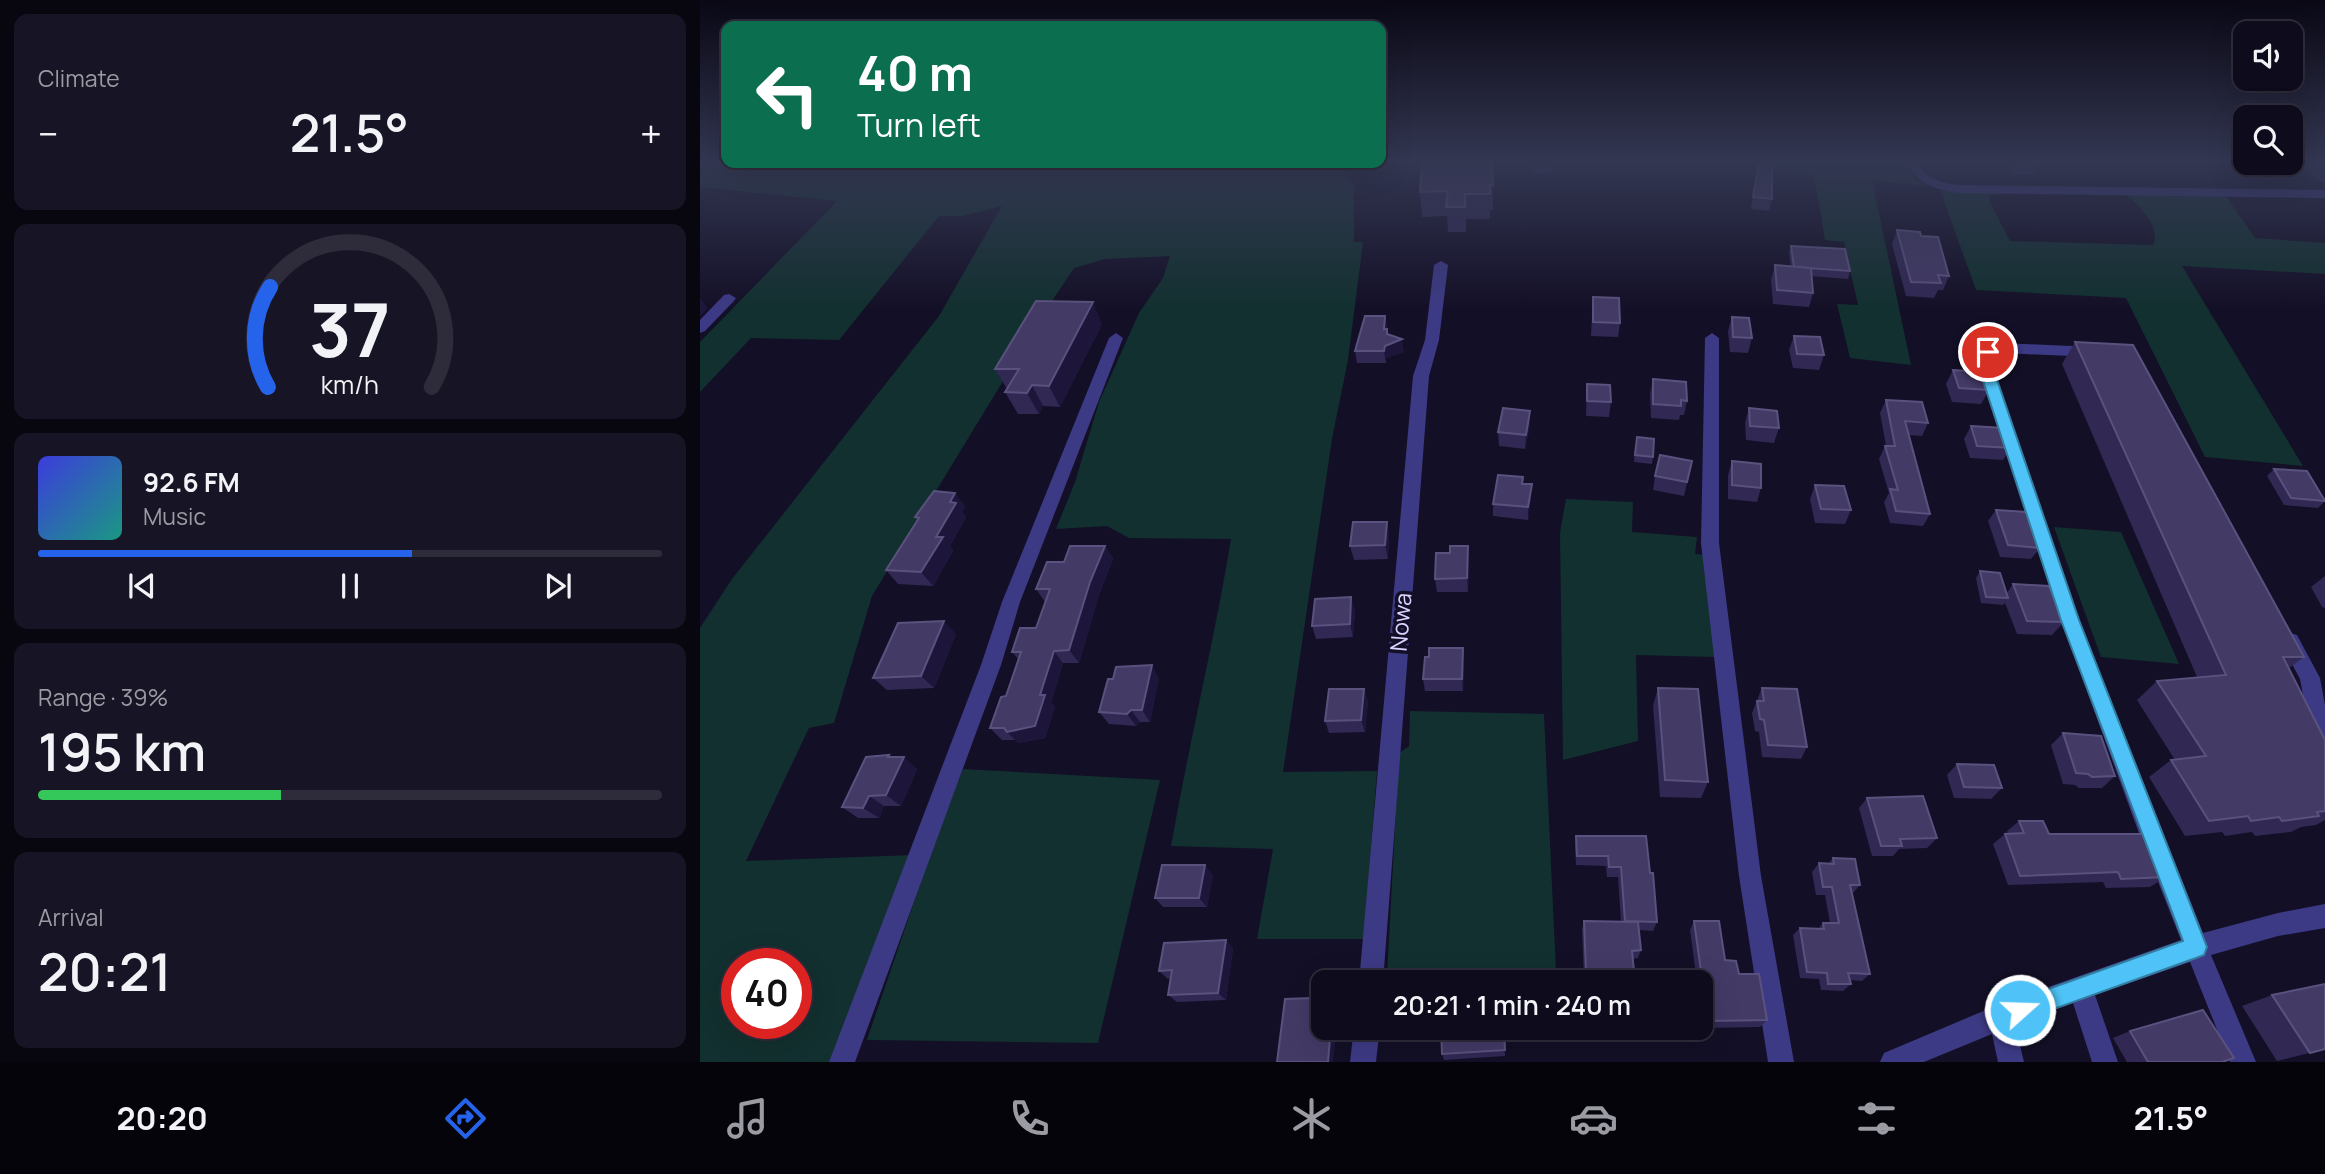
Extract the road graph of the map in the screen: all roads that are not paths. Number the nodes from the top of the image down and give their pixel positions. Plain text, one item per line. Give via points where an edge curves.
1 (1441, 265) dead end
2 (729, 298) dead end
3 (700, 328) edge
4 (1116, 338) dead end
5 (1712, 338) dead end
6 (2106, 353) edge
7 (2279, 621) edge
8 (2325, 744) edge
9 (2325, 916) edge
10 (2196, 947) junction
11 (1372, 970) edge
12 (2080, 987) junction
13 (2000, 1017) junction
14 (1366, 1040) edge
15 (1899, 1061) edge
16 (842, 1062) edge
17 (1363, 1062) edge
18 (1781, 1062) edge
19 (2011, 1062) edge
20 (2105, 1062) edge
21 (2243, 1062) edge

1 - 11 street, Nowa via 1432,340 1421,376
2 - 3 street
4 - 16 street via 1011,602
5 - 18 street via 1710,543 1750,876
6 - 10 street via 2002,348 1988,352 1984,362 2070,620
7 - 8 street via 2310,678
9 - 10 street
10 - 12 street
10 - 21 street
12 - 13 street
12 - 20 street
13 - 15 street
13 - 19 street
14 - 17 street

